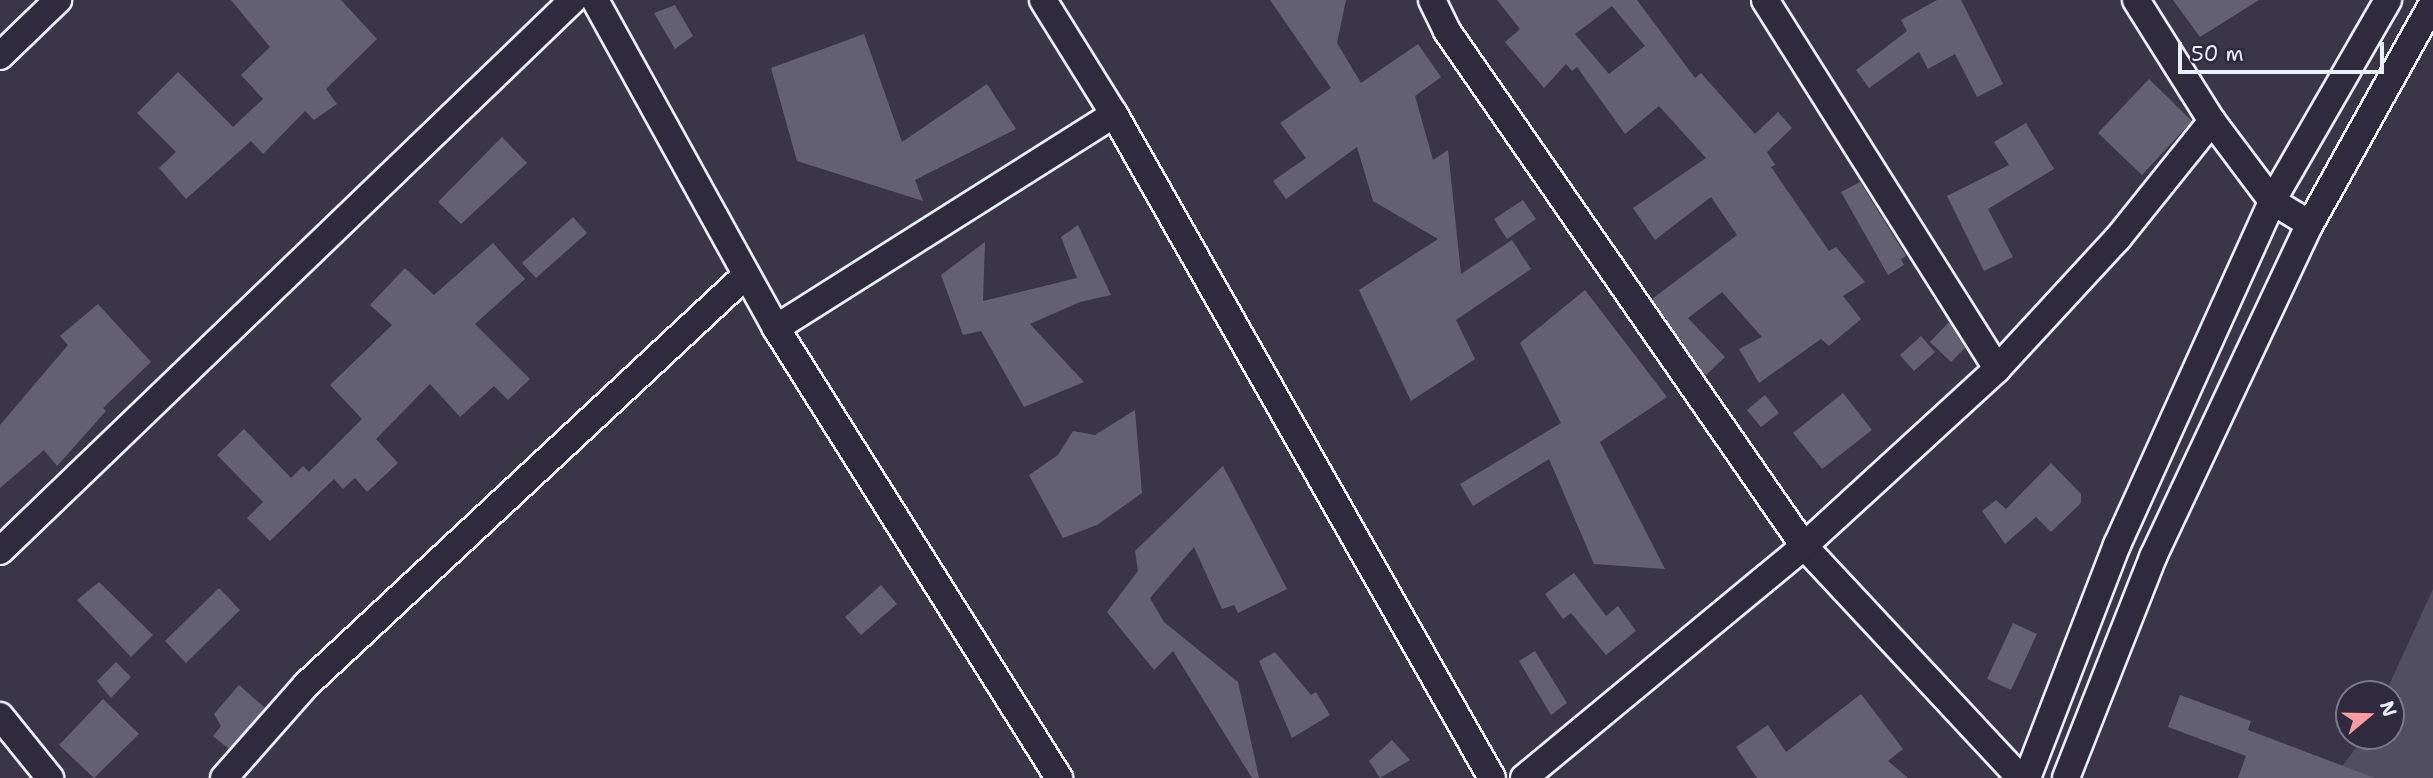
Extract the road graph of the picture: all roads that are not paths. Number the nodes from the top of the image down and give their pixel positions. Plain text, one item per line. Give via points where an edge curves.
1 (58, 0) edge
2 (573, 0) edge
3 (595, 0) edge
4 (1043, 0) edge
5 (1432, 0) edge
6 (1765, 0) edge
7 (2136, 0) edge
8 (2388, 0) edge
9 (2433, 3) edge
10 (0, 56) edge
11 (1114, 114) junction
12 (2213, 121) junction
13 (2272, 201) junction
14 (2310, 224) junction
15 (746, 275) junction
16 (776, 328) junction
17 (1997, 369) junction
18 (1804, 546) junction
19 (0, 551) edge
20 (0, 716) edge
21 (50, 778) edge
22 (224, 778) edge
23 (1059, 778) edge
24 (1492, 778) edge
25 (1524, 778) edge
26 (2020, 778) edge
27 (2027, 778) edge
28 (2066, 778) edge

1 - 10 street
2 - 19 street
3 - 15 street
4 - 11 street
5 - 18 street via 1454,43
6 - 17 street
7 - 12 street
8 - 13 street
9 - 14 street
11 - 16 street
11 - 24 street
12 - 13 street
12 - 17 street via 2118,238
13 - 14 street
13 - 27 street via 2117,545
14 - 28 street via 2152,557
15 - 16 street
15 - 22 street via 306,685
16 - 23 street
17 - 18 street
18 - 25 street
18 - 26 street
20 - 21 street

